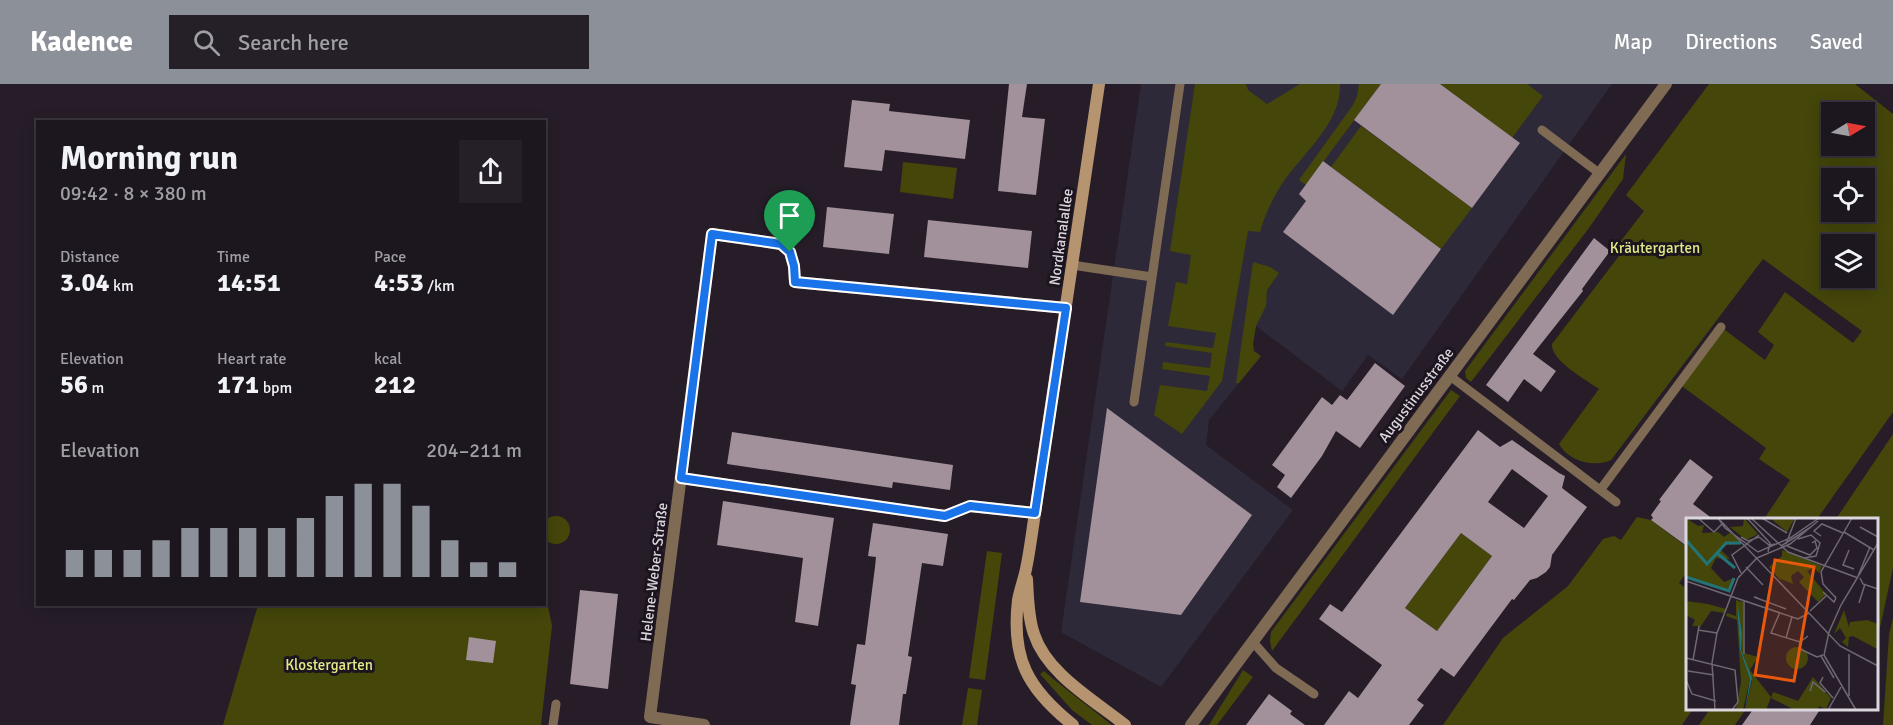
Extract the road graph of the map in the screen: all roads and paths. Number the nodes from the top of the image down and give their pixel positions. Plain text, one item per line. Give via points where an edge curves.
1 (1100, 84) edge
2 (1180, 84) edge
3 (1666, 84) edge
4 (1542, 130) dead end
5 (1599, 173) junction
6 (1072, 265) junction
7 (1152, 276) junction
8 (1066, 308) junction
9 (1721, 327) dead end
10 (1450, 376) junction
11 (1134, 402) dead end
12 (681, 478) junction
13 (1600, 489) junction
14 (1616, 502) dead end
15 (1035, 513) junction
16 (1026, 571) junction
17 (1252, 641) junction
18 (1314, 694) dead end
19 (556, 704) dead end
20 (553, 725) edge
21 (704, 725) edge
22 (1073, 725) edge
23 (1125, 725) edge
24 (1191, 725) edge

1 - 6 main road, Nordkanalallee
2 - 7 lane
3 - 5 street, Augustinusstraße
4 - 5 lane
5 - 10 street, Augustinusstraße
6 - 7 lane
6 - 8 main road, Nordkanalallee
7 - 11 lane
8 - 12 street, Helene-Weber-Straße via 795,282 790,252 781,244 712,234
8 - 15 main road, Nordkanalallee
9 - 13 lane
10 - 13 lane
10 - 17 street, Augustinusstraße
12 - 15 street via 945,516 970,506
12 - 21 street, Helene-Weber-Straße via 650,717
13 - 14 lane
15 - 16 main road, Nordkanalallee
16 - 22 main road, Nordkanalallee via 1018,597 1018,651 1038,692
16 - 23 main road, Nordkanalallee via 1033,633 1047,661
17 - 18 lane via 1276,668
17 - 24 street, Augustinusstraße
19 - 20 lane

